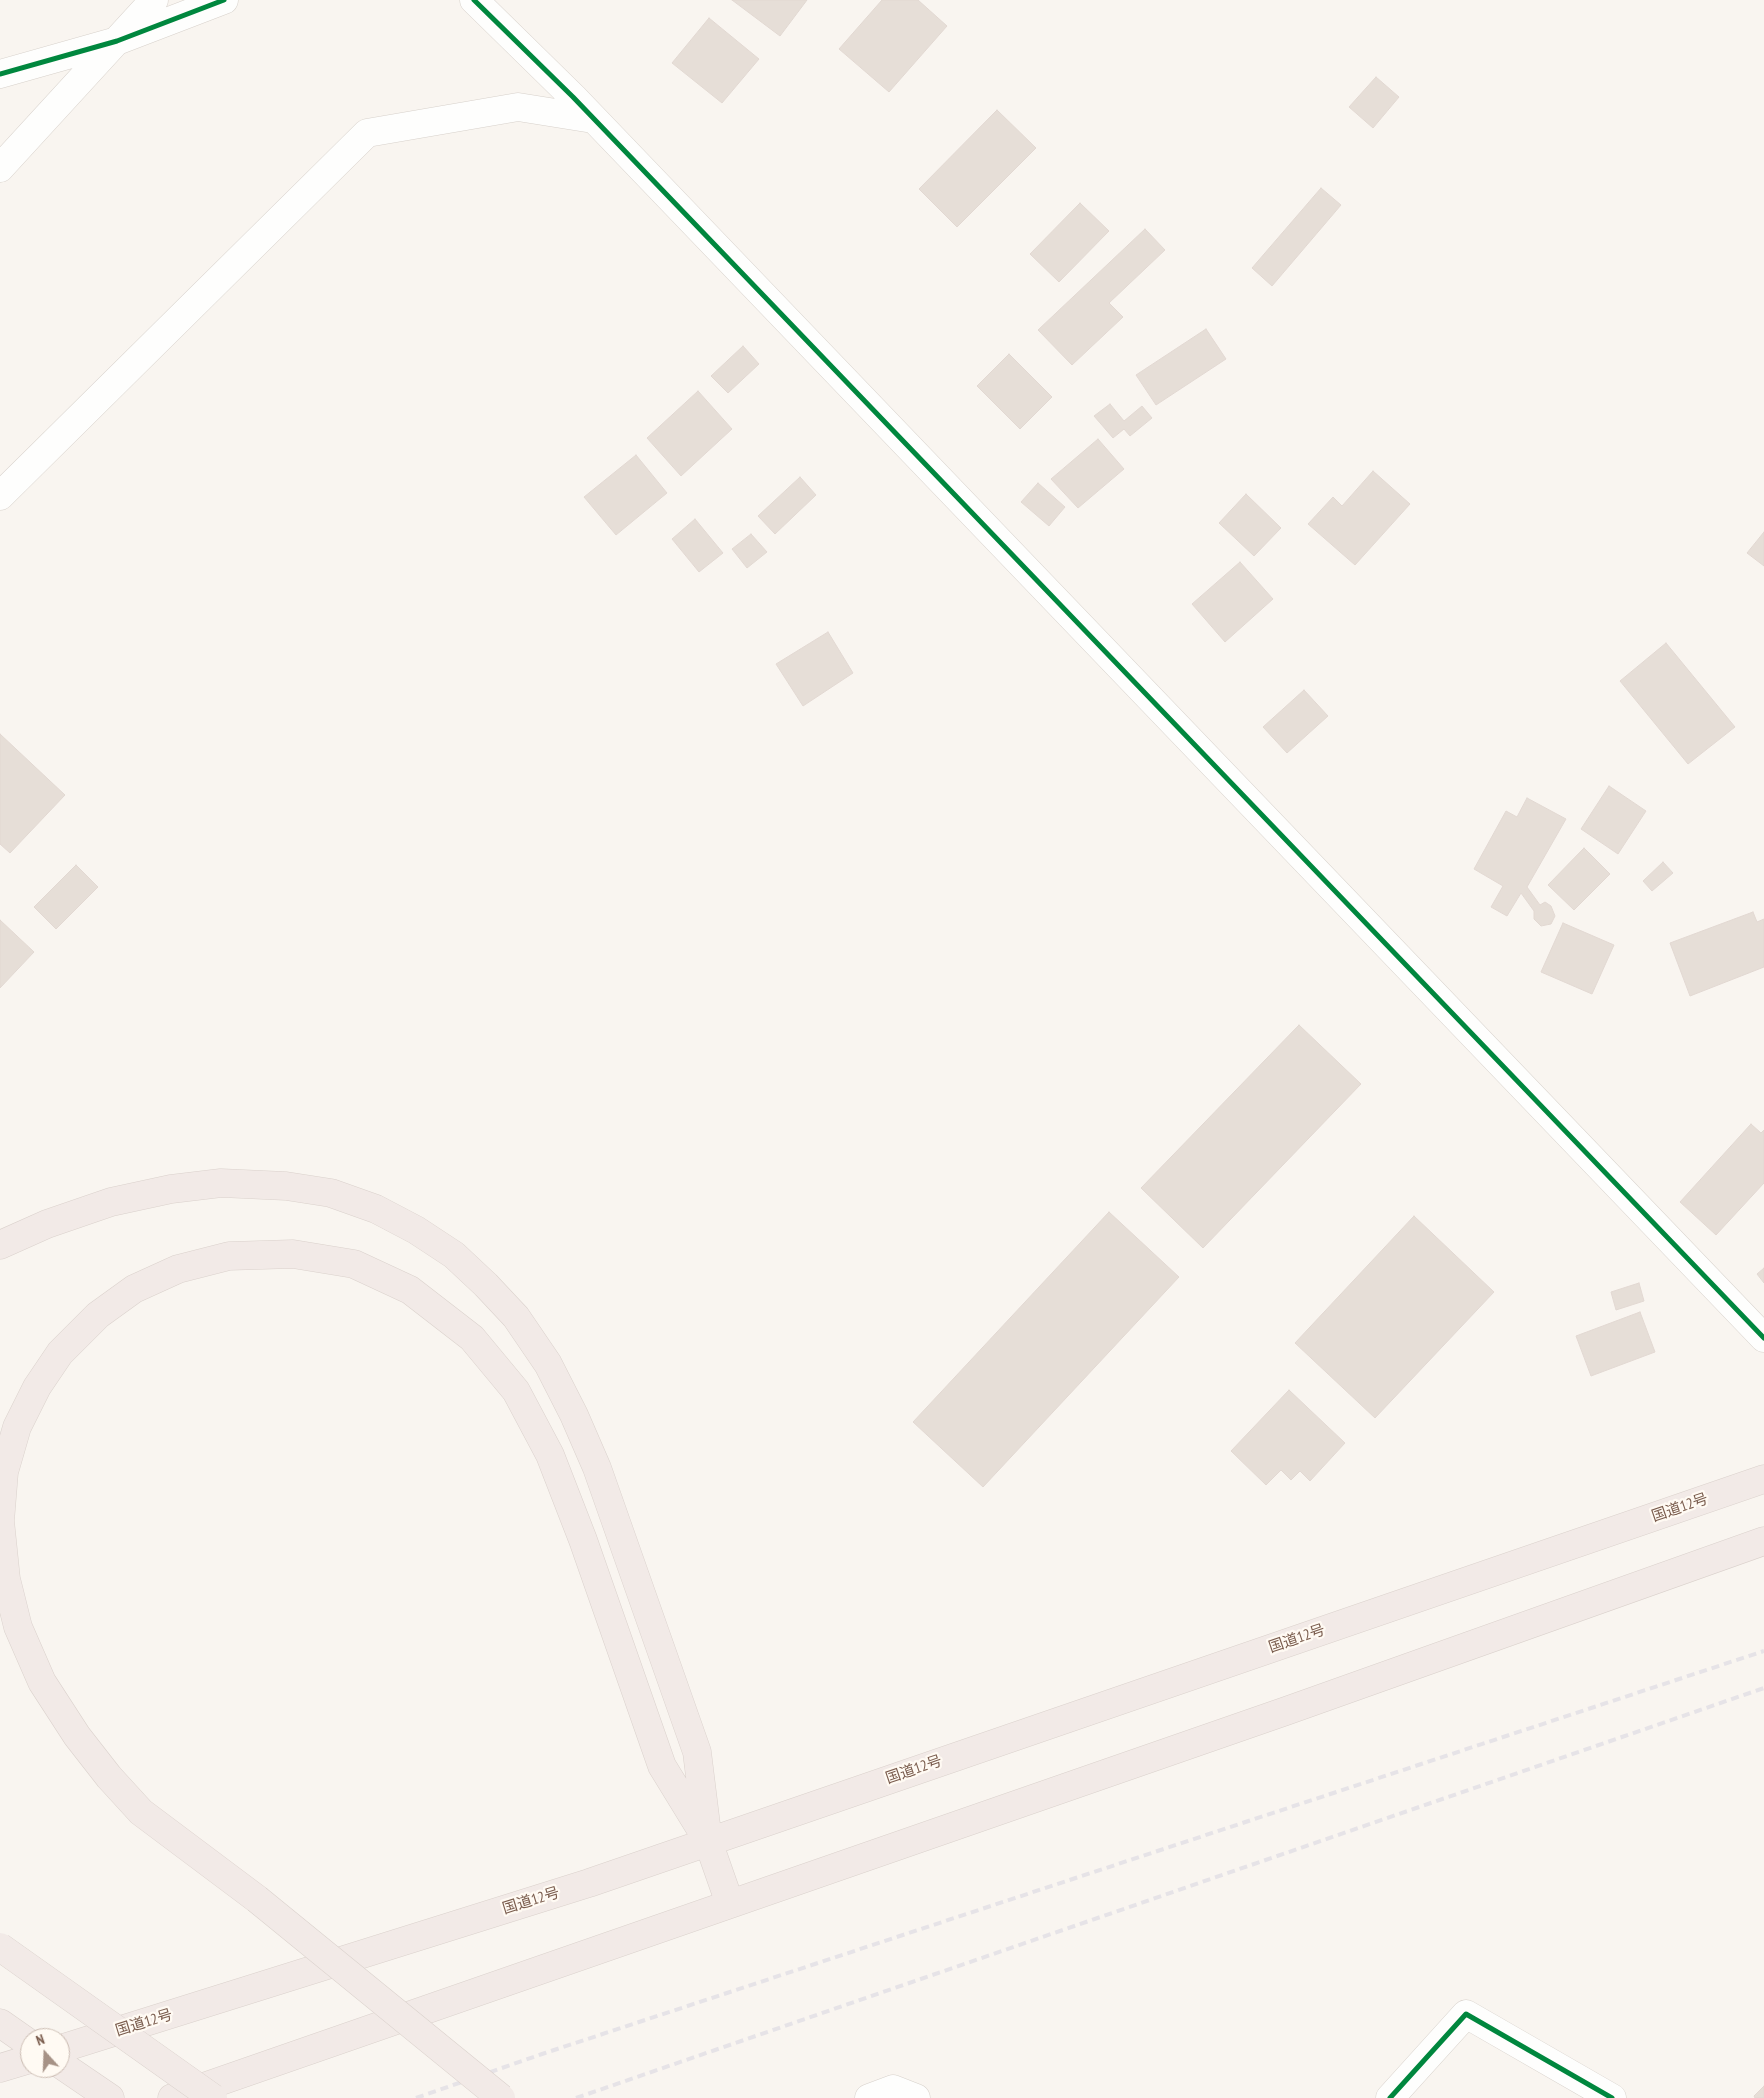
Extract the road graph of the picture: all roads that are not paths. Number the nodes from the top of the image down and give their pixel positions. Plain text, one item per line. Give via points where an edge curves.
1 (154, 0) edge
2 (224, 0) edge
3 (474, 0) edge
4 (117, 41) junction
5 (0, 74) edge
6 (593, 119) junction
7 (0, 168) edge
8 (0, 496) edge
9 (0, 1245) edge
10 (1764, 1338) edge
11 (1764, 1479) edge
12 (1764, 1541) edge
13 (708, 1841) junction
14 (730, 1904) junction
15 (0, 1947) edge
16 (0, 2024) edge
17 (20, 2037) edge
18 (70, 2046) edge
19 (20, 2062) edge
20 (0, 2068) edge
21 (70, 2071) edge
22 (110, 2098) edge
23 (172, 2098) edge
24 (213, 2098) edge
25 (501, 2098) edge
26 (869, 2098) edge
27 (916, 2098) edge
28 (1390, 2098) edge
29 (1612, 2098) edge

1 - 4 street
2 - 4 street
3 - 6 street
4 - 5 street
4 - 7 street
6 - 8 street via 518,107 367,133
6 - 10 street
9 - 13 highway via 47,1224 111,1202 171,1189 222,1183 286,1186 331,1193 376,1209 454,1255 516,1317 548,1364 597,1468 697,1752
11 - 13 highway, 国道12号
12 - 14 highway
13 - 14 highway
13 - 18 highway, 国道12号 via 589,1882
13 - 25 highway, bridge via 662,1766 580,1531 550,1455 516,1390 472,1338 410,1290 354,1264 293,1254 229,1256 178,1269 134,1289 98,1315 60,1353 37,1387 17,1427 4,1472 0,1521 6,1579 18,1627 42,1682 77,1736 141,1812 257,1899
14 - 23 highway
15 - 24 highway, bridge
16 - 17 highway
19 - 20 highway
21 - 22 highway
26 - 27 street via 893,2089
28 - 29 street via 1466,2014

